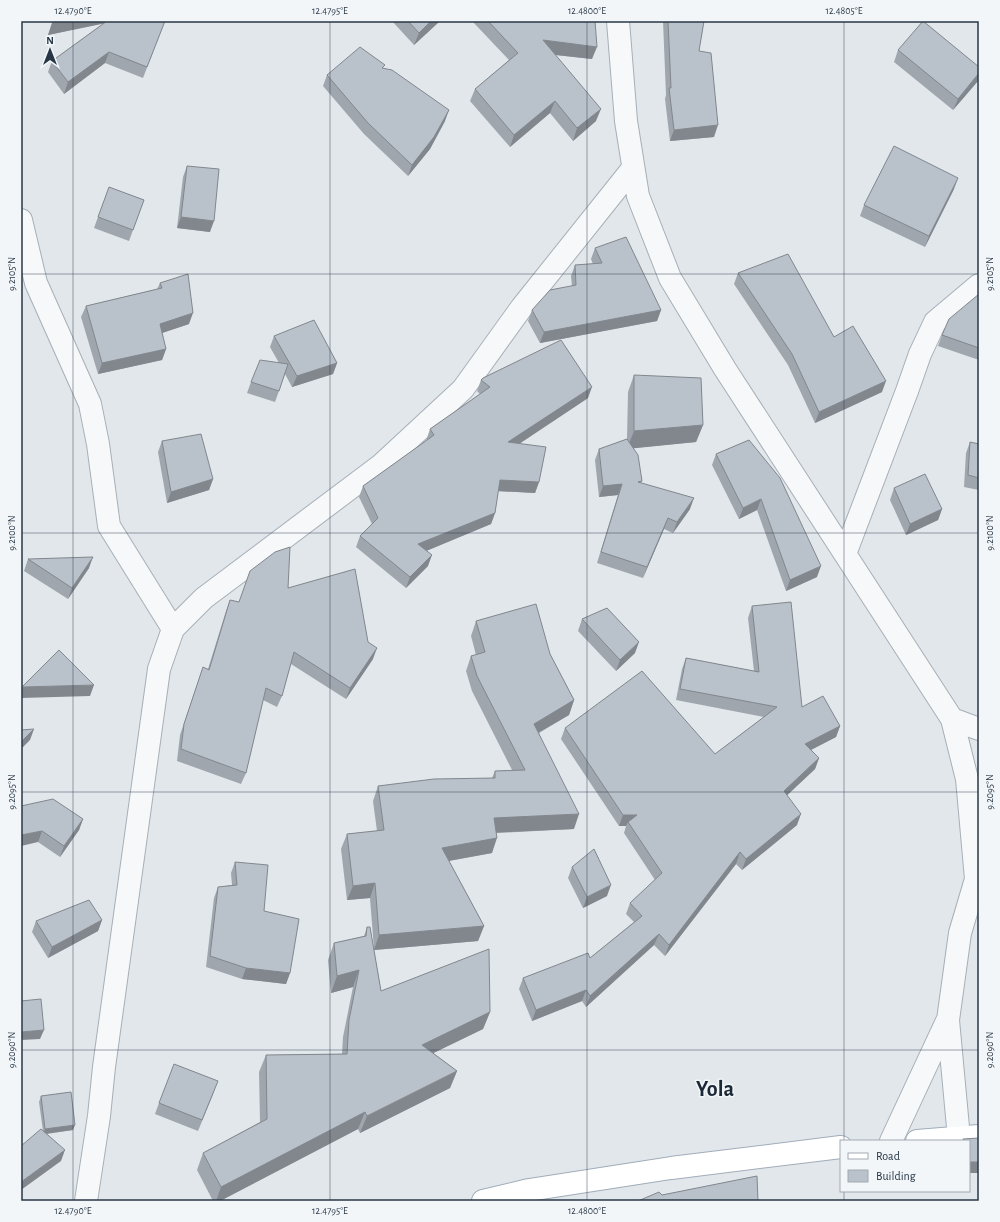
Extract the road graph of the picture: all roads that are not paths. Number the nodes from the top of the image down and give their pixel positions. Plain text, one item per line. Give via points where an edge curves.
1 (618, 21) edge
2 (634, 168) junction
3 (21, 220) edge
4 (979, 285) edge
5 (846, 554) junction
6 (173, 629) junction
7 (952, 719) junction
8 (979, 729) edge
9 (978, 878) edge
10 (948, 1020) junction
11 (969, 1137) edge
12 (891, 1140) edge
13 (930, 1140) edge
14 (840, 1147) edge
15 (86, 1201) edge
16 (483, 1201) edge

1 - 2 street via 626,121
2 - 5 street via 638,196 670,278 725,369
2 - 6 street via 522,307 463,389 381,465 204,598
3 - 6 street via 36,283 90,404 109,526
4 - 5 street via 936,322 923,347
5 - 7 street
6 - 15 street via 159,669 104,1066 100,1116
7 - 8 street
7 - 9 street via 967,779
9 - 10 street via 960,933
10 - 11 street
10 - 12 street
11 - 13 main road
14 - 16 main road via 671,1168 529,1190

